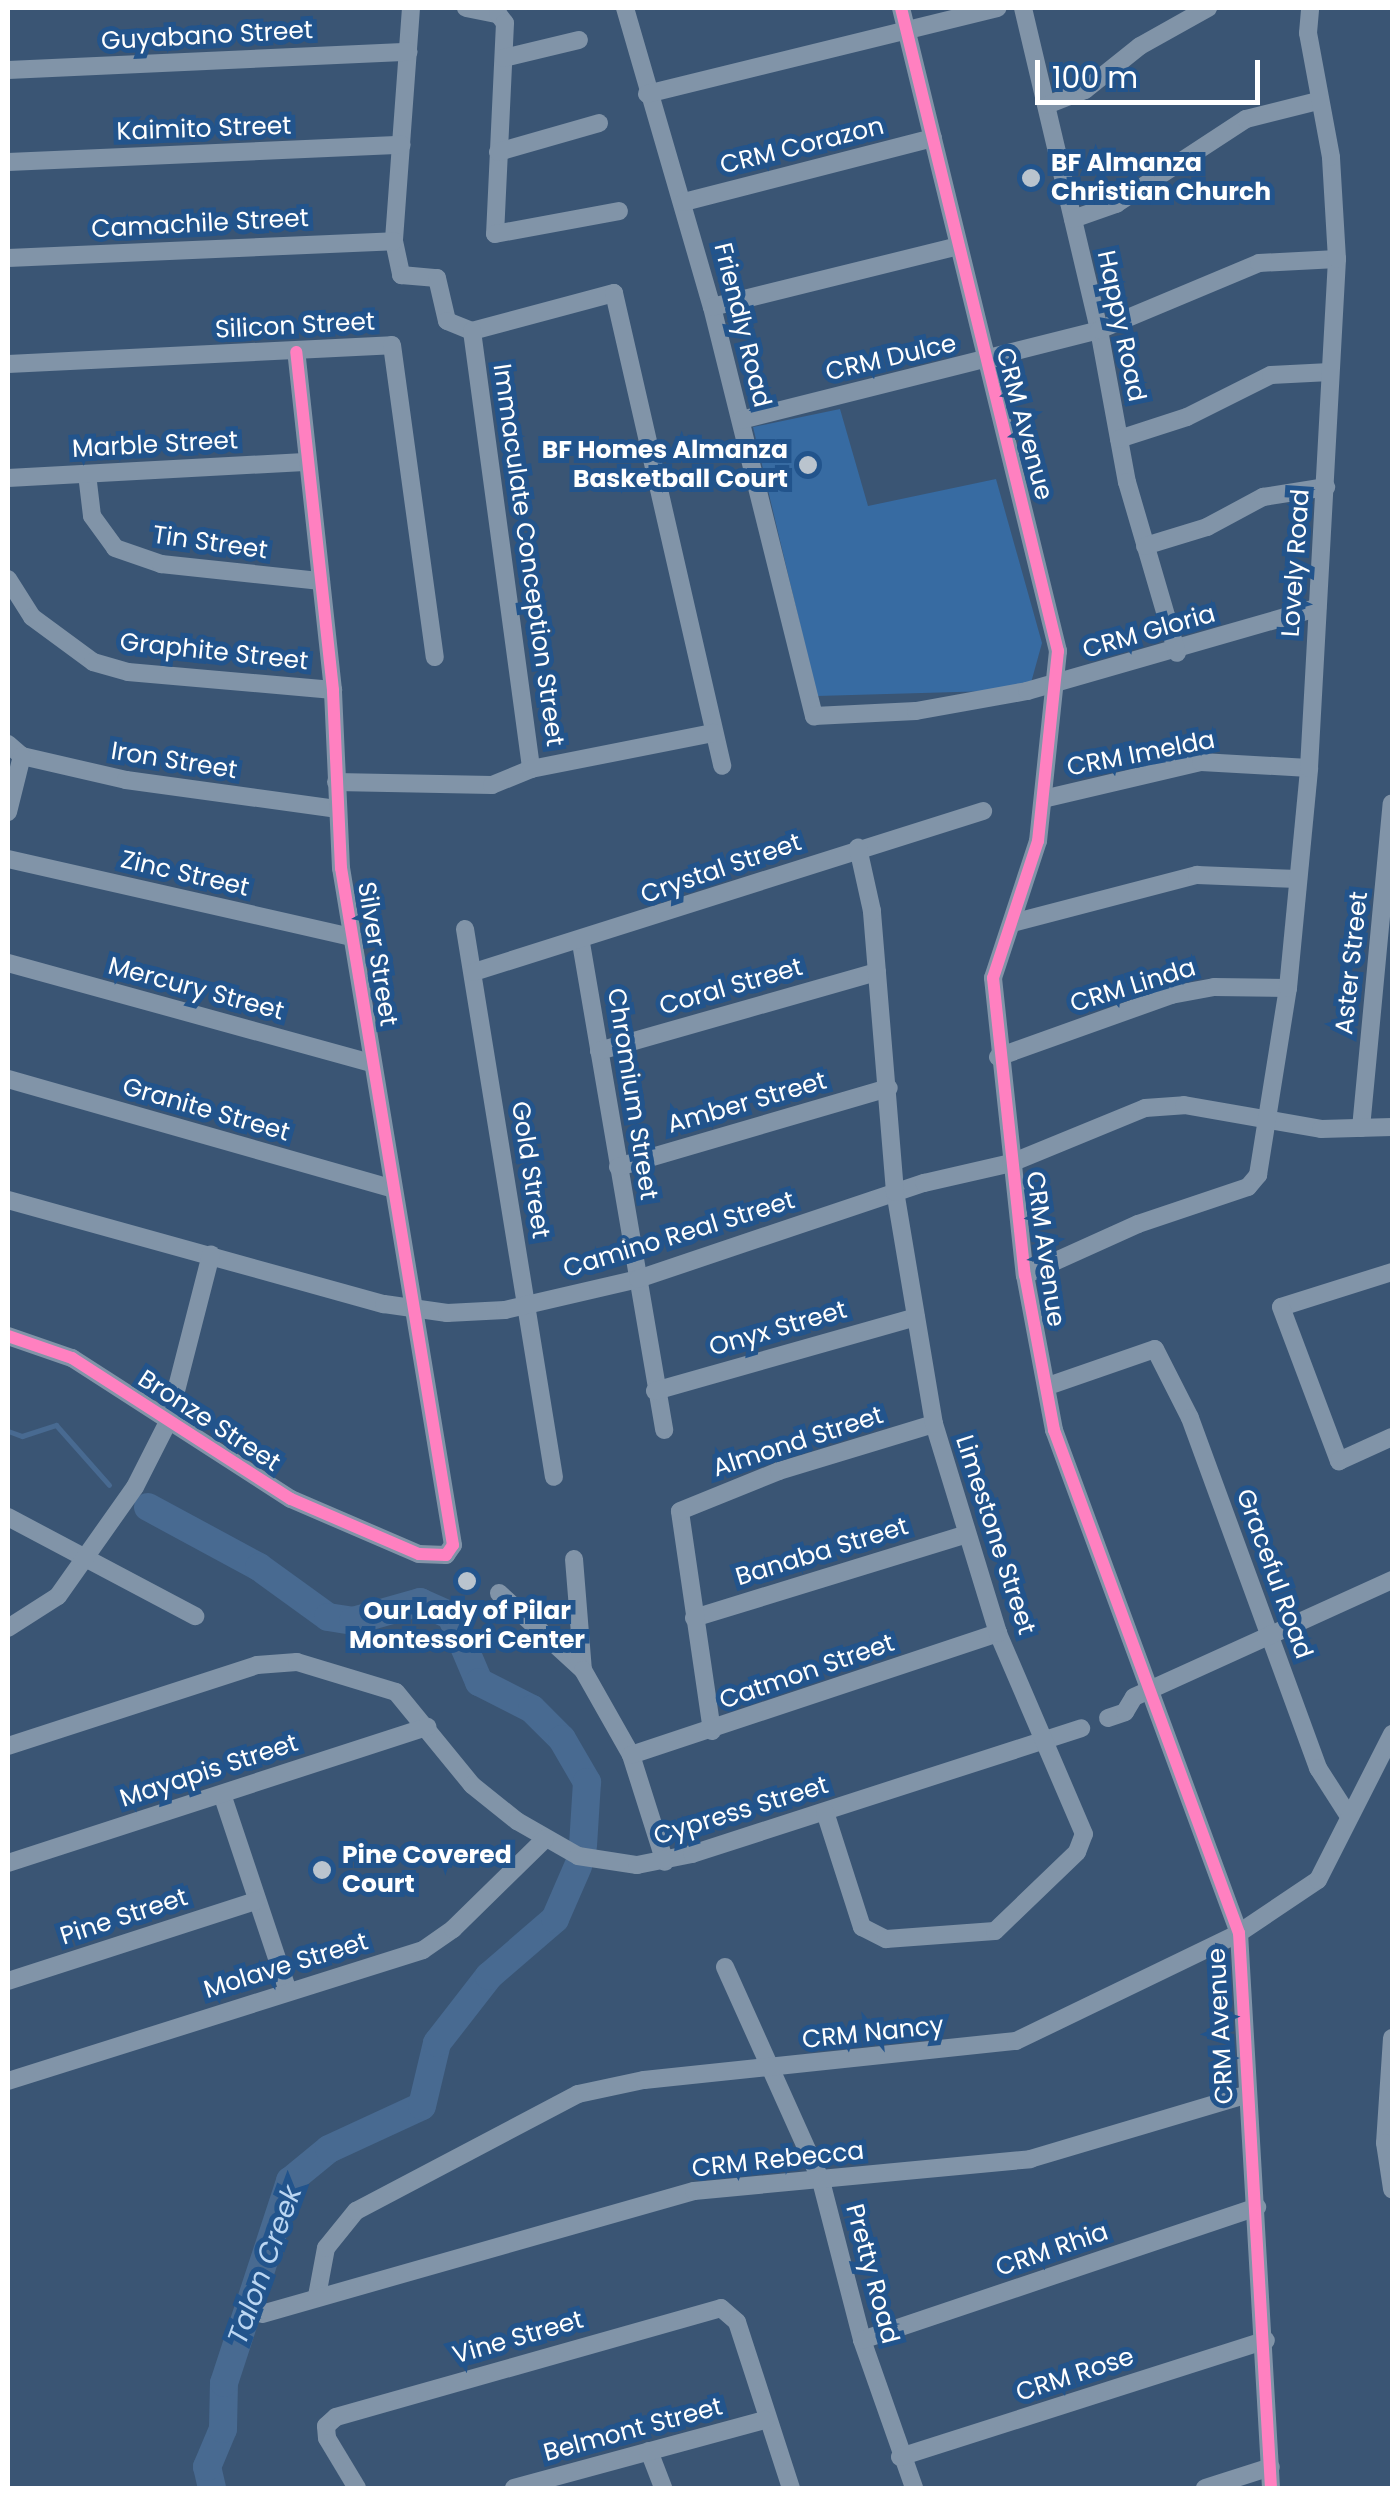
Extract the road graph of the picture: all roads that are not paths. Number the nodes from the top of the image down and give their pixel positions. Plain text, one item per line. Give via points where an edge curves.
1 (412, 8) edge
2 (466, 8) edge
3 (625, 8) edge
4 (901, 8) edge
5 (998, 8) edge
6 (1023, 8) edge
7 (1208, 8) edge
8 (1310, 8) edge
9 (906, 30) junction
10 (579, 40) dead end
11 (409, 52) junction
12 (504, 58) junction
13 (8, 70) edge
14 (647, 94) junction
15 (1318, 101) junction
16 (1047, 105) junction
17 (600, 123) dead end
18 (932, 138) junction
19 (402, 145) junction
20 (498, 152) junction
21 (8, 162) edge
22 (684, 202) junction
23 (619, 211) dead end
24 (1073, 219) junction
25 (394, 241) junction
26 (958, 246) junction
27 (8, 258) edge
28 (1337, 259) junction
29 (712, 307) junction
30 (1099, 330) junction
31 (472, 331) junction
32 (296, 352) junction
33 (984, 361) junction
34 (8, 364) edge
35 (1330, 372) junction
36 (740, 420) junction
37 (1119, 439) junction
38 (305, 462) junction
39 (87, 474) junction
40 (8, 478) edge
41 (1326, 488) junction
42 (1144, 546) junction
43 (8, 579) edge
44 (321, 581) junction
45 (1317, 608) junction
46 (1176, 653) junction
47 (436, 656) dead end
48 (1054, 684) junction
49 (332, 690) junction
50 (814, 716) joint
51 (713, 733) junction
52 (15, 750) edge
53 (722, 766) dead end
54 (1309, 768) junction
55 (530, 769) junction
56 (336, 782) junction
57 (1043, 799) junction
58 (1392, 803) edge
59 (338, 810) junction
60 (983, 811) dead end
61 (8, 812) edge
62 (858, 848) junction
63 (8, 859) edge
64 (1298, 879) junction
65 (1016, 922) junction
66 (465, 929) dead end
67 (351, 937) junction
68 (581, 943) junction
69 (8, 964) edge
70 (474, 972) junction
71 (877, 972) junction
72 (1384, 984) edge
73 (1288, 988) junction
74 (599, 1051) junction
75 (998, 1057) junction
76 (371, 1063) junction
77 (8, 1079) edge
78 (889, 1088) junction
79 (1268, 1121) junction
80 (1392, 1127) edge
81 (1361, 1128) junction
82 (1011, 1162) junction
83 (618, 1166) junction
84 (391, 1188) junction
85 (896, 1192) junction
86 (8, 1200) edge
87 (211, 1254) junction
88 (1392, 1272) edge
89 (1025, 1274) junction
90 (638, 1278) junction
91 (526, 1306) junction
92 (414, 1311) junction
93 (916, 1316) junction
94 (8, 1336) edge
95 (1048, 1386) junction
96 (655, 1392) junction
97 (168, 1422) junction
98 (934, 1424) junction
99 (664, 1430) dead end
100 (1392, 1438) edge
101 (554, 1477) dead end
102 (8, 1517) edge
103 (964, 1536) junction
104 (446, 1555) joint
105 (86, 1559) junction
106 (574, 1559) dead end
107 (1392, 1580) edge
108 (499, 1593) dead end
109 (196, 1616) dead end
110 (694, 1618) junction
111 (8, 1628) edge
112 (998, 1633) junction
113 (1271, 1638) junction
114 (583, 1670) junction
115 (1148, 1691) junction
116 (1108, 1718) dead end
117 (427, 1727) junction
118 (1081, 1728) dead end
119 (712, 1730) junction
120 (1392, 1734) edge
121 (1045, 1740) junction
122 (8, 1746) edge
123 (630, 1755) junction
124 (222, 1794) junction
125 (825, 1812) junction
126 (1348, 1815) junction
127 (544, 1839) junction
128 (665, 1862) junction
129 (8, 1863) edge
130 (256, 1901) junction
131 (1240, 1933) junction
132 (724, 1967) dead end
133 (8, 1981) edge
134 (288, 1991) junction
135 (1392, 2038) edge
136 (769, 2069) junction
137 (8, 2080) edge
138 (1245, 2094) junction
139 (1392, 2104) edge
140 (821, 2181) junction
141 (1392, 2189) edge
142 (1258, 2208) junction
143 (317, 2296) junction
144 (262, 2314) dead end
145 (862, 2340) junction
146 (1266, 2340) junction
147 (765, 2420) junction
148 (649, 2452) junction
149 (900, 2457) junction
150 (1271, 2466) junction
151 (527, 2487) edge
152 (357, 2488) edge
153 (663, 2488) edge
154 (791, 2488) edge
155 (914, 2488) edge
156 (1204, 2488) edge
157 (1271, 2488) edge

1 - 11 street
2 - 12 street via 498,14 505,22
3 - 14 street, Friendly Road
4 - 9 street, CRM Avenue
5 - 9 street
6 - 16 street, Happy Road
7 - 16 street via 1140,46 1085,90
8 - 15 street, Lovely Road
9 - 14 street
9 - 18 street, CRM Avenue
10 - 12 street
11 - 13 street, Guyabano Street
11 - 19 street
12 - 20 street
14 - 22 street, Friendly Road
15 - 24 street via 1246,119 1116,204
15 - 28 street, Lovely Road via 1331,157
16 - 24 street, Happy Road
17 - 20 street
18 - 22 street, CRM Corazon
18 - 26 street, CRM Avenue
19 - 21 street, Kaimito Street
19 - 25 street
20 - 23 street via 495,234
22 - 29 street, Friendly Road
24 - 30 street, Happy Road
25 - 27 street, Camachile Street
25 - 31 street via 401,275 437,278 447,322
26 - 29 street
26 - 33 street, CRM Avenue
28 - 30 street, CRM Dulce via 1244,267
28 - 35 street, Lovely Road
29 - 36 street, Friendly Road
30 - 33 street, CRM Dulce
30 - 37 street, Happy Road
31 - 51 street via 614,294
31 - 55 street, Immaculate Conception Street
32 - 34 street, Silicon Street
32 - 38 street, Silver Street
32 - 47 street, Silicon Street via 392,345
33 - 36 street, CRM Dulce
33 - 48 street, CRM Avenue via 1054,624
35 - 37 street via 1272,374 1187,417
35 - 41 street, Lovely Road
36 - 50 street, Friendly Road
37 - 42 street, Happy Road
38 - 39 street, Marble Street
38 - 44 street, Silver Street
39 - 40 street, Marble Street
39 - 44 street, Tin Street via 101,533 134,557
41 - 42 street via 1263,497 1207,527
41 - 45 street, Lovely Road
42 - 46 street, Happy Road
43 - 49 street, Graphite Street via 46,630 93,662 128,672
44 - 49 street, Silver Street
45 - 46 street, CRM Gloria
45 - 54 street, Lovely Road
46 - 48 street, CRM Gloria
48 - 50 street, CRM Gloria via 916,711
48 - 57 street, CRM Avenue
49 - 56 street, Silver Street
51 - 53 street
51 - 55 street
52 - 59 street, Iron Street via 126,780
52 - 61 street
54 - 57 street, CRM Imelda via 1202,762
54 - 64 street, Lovely Road
55 - 56 street, Immaculate Conception Street via 477,786
56 - 59 street, Silver Street
57 - 65 street, CRM Avenue
58 - 72 street, Aster Street
59 - 67 street, Silver Street
60 - 62 street, Crystal Street
62 - 68 street, Crystal Street
62 - 71 street, Limestone Street
63 - 67 street, Zinc Street
64 - 65 street via 1197,875
64 - 73 street, Lovely Road
65 - 75 street, CRM Avenue via 993,978
66 - 70 street, Gold Street
67 - 76 street, Silver Street
68 - 70 street, Crystal Street
68 - 74 street, Chromium Street
69 - 76 street, Mercury Street
70 - 91 street, Gold Street
71 - 74 street, Coral Street
71 - 78 street, Limestone Street
72 - 81 street, Aster Street
73 - 75 street, CRM Linda via 1214,987 1170,995
73 - 79 street, Lovely Road
74 - 83 street, Chromium Street
75 - 82 street, CRM Avenue
76 - 84 street, Silver Street
77 - 84 street, Granite Street
78 - 83 street, Amber Street
78 - 85 street, Limestone Street
79 - 81 street, Camino Real Street
79 - 82 street, Camino Real Street via 1184,1105 1145,1108
79 - 89 street, Lovely Road via 1258,1175 1248,1188 1138,1224
80 - 81 street, Camino Real Street
82 - 85 street, Camino Real Street
82 - 89 street, CRM Avenue
83 - 90 street, Chromium Street
84 - 92 street, Silver Street
85 - 90 street, Camino Real Street
85 - 93 street, Limestone Street
86 - 87 street, Camino Real Street
87 - 92 street, Camino Real Street
87 - 97 street
88 - 100 street via 1282,1307 1339,1461
89 - 95 street, CRM Avenue
90 - 91 street, Camino Real Street
90 - 96 street, Chromium Street
91 - 92 street, Camino Real Street
91 - 101 street, Gold Street
92 - 104 street, Silver Street via 454,1534
93 - 96 street, Onyx Street
93 - 98 street, Limestone Street
94 - 97 street, Bronze Street via 72,1358
95 - 113 street, Graceful Road via 1155,1349 1190,1418
95 - 115 street, CRM Avenue via 1054,1430
96 - 99 street, Chromium Street
97 - 104 street, Bronze Street via 292,1499 419,1554
97 - 105 street via 135,1488
98 - 103 street, Limestone Street
98 - 110 street, Almond Street via 779,1471 680,1511
102 - 105 street
103 - 110 street, Banaba Street
103 - 112 street, Limestone Street
105 - 109 street
105 - 111 street via 58,1596
106 - 114 street
107 - 113 street
108 - 114 street
110 - 119 street
112 - 119 street, Catmon Street
112 - 121 street, Limestone Street
113 - 115 street
113 - 126 street, Graceful Road via 1318,1768
114 - 123 street
115 - 116 street
115 - 131 street, CRM Avenue
117 - 122 street, Cypress Street via 380,1684 275,1661
117 - 124 street, Mayapis Street
117 - 127 street, Cypress Street via 472,1785
118 - 121 street, Cypress Street
119 - 123 street, Catmon Street
120 - 126 street, CRM Nancy
121 - 125 street, Cypress Street
121 - 125 street, Limestone Street via 1082,1824 1083,1842 996,1932 869,1934
123 - 128 street
124 - 129 street, Mayapis Street
124 - 130 street
125 - 128 street, Cypress Street
126 - 131 street, CRM Nancy via 1306,1894
127 - 128 street, Cypress Street via 606,1862
127 - 134 street, Molave Street via 440,1940
130 - 133 street, Pine Street
130 - 134 street
131 - 136 street, CRM Nancy via 1016,2040
131 - 138 street, CRM Avenue
132 - 136 street, Pretty Road
134 - 137 street, Molave Street
135 - 139 street
136 - 140 street, Pretty Road
136 - 143 street, CRM Nancy via 644,2080 578,2094 356,2212 326,2248
138 - 140 street, CRM Rebecca via 1030,2158
138 - 142 street, CRM Avenue
139 - 141 street via 1386,2143
140 - 143 street, CRM Rebecca via 694,2192
140 - 145 street, Pretty Road
142 - 145 street, CRM Rhia
142 - 146 street, CRM Avenue
143 - 144 street, CRM Rebecca
145 - 149 street, Pretty Road
146 - 149 street, CRM Rose
146 - 150 street, CRM Avenue
147 - 148 street, Belmont Street
147 - 152 street, Vine Street via 728,2310 712,2308 336,2417 326,2426
147 - 154 street
148 - 151 street, Belmont Street
148 - 153 street
149 - 155 street, Pretty Road
150 - 156 street
150 - 157 street, CRM Avenue

